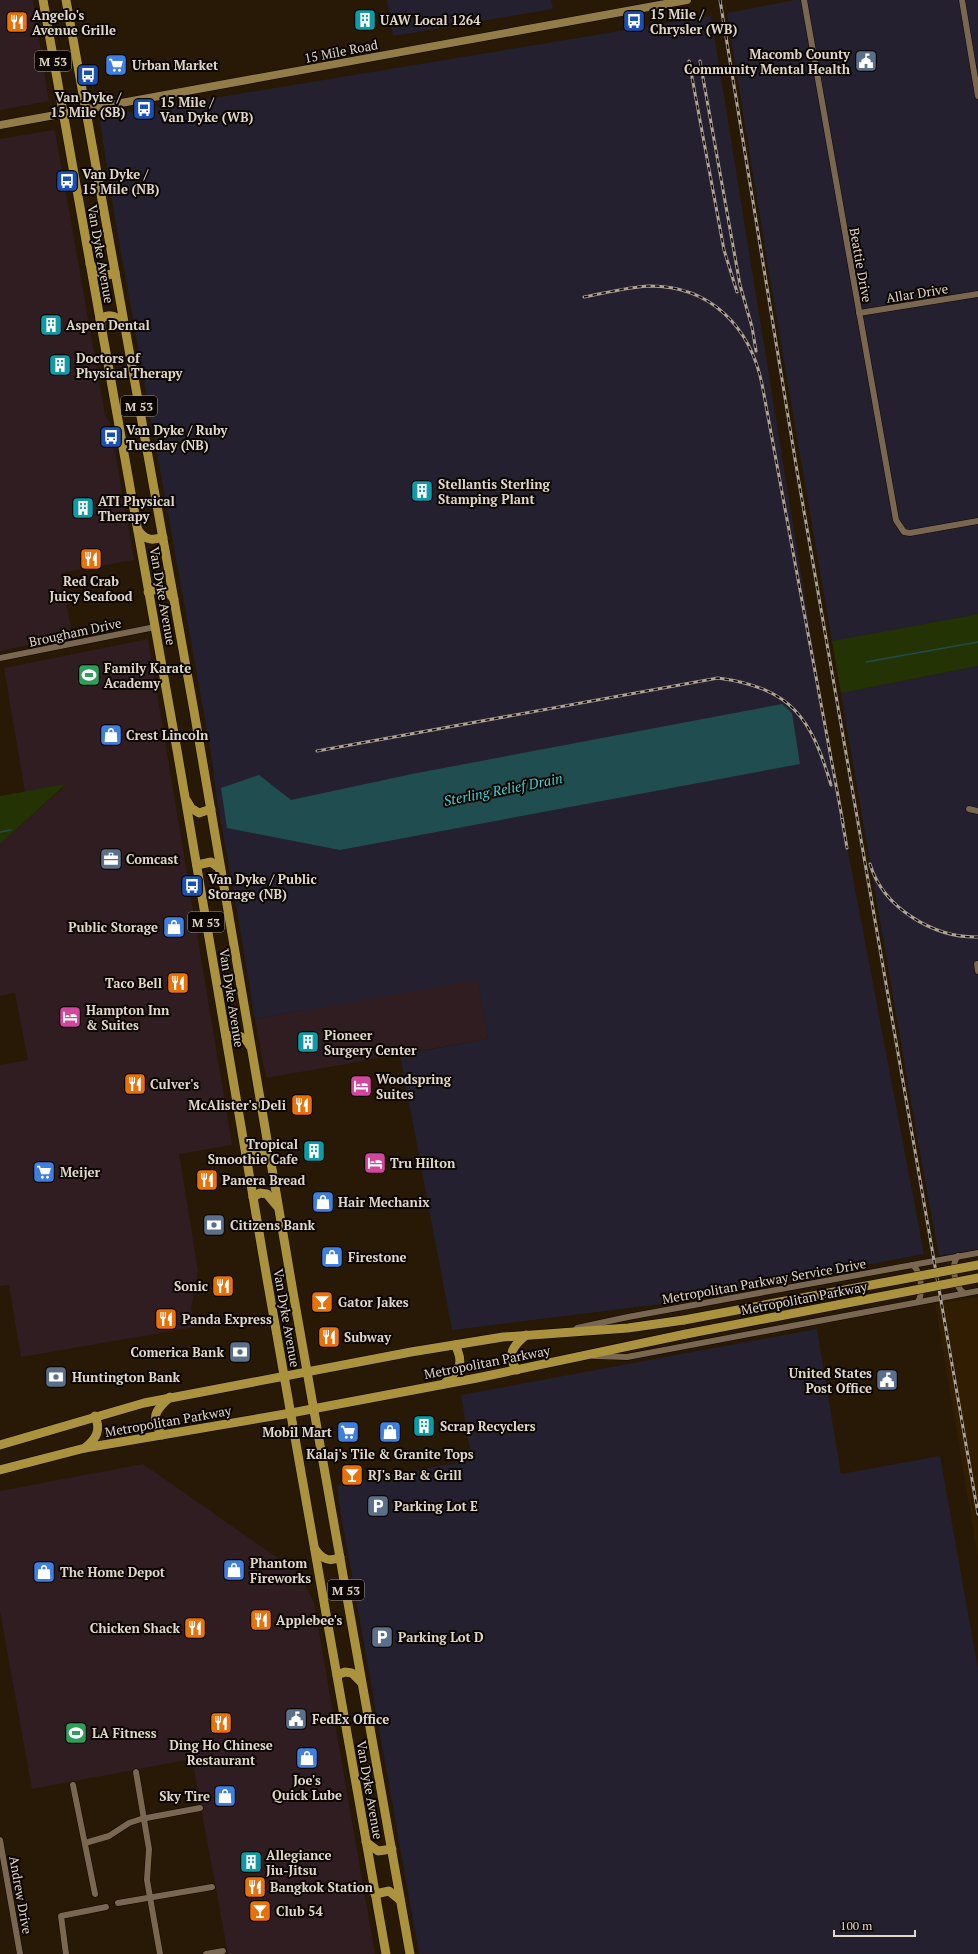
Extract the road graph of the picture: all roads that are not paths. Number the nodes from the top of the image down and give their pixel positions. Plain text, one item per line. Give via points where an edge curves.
1 (42, 0) edge
2 (66, 0) edge
3 (687, 0) edge
4 (804, 0) edge
5 (962, 0) edge
6 (978, 96) edge
7 (86, 110) junction
8 (62, 114) junction
9 (0, 125) edge
10 (90, 264) junction
11 (115, 272) junction
12 (978, 294) edge
13 (859, 313) junction
14 (100, 319) junction
15 (125, 326) junction
16 (978, 521) edge
17 (138, 530) junction
18 (163, 537) junction
19 (148, 592) junction
20 (174, 599) junction
21 (155, 627) junction
22 (0, 658) edge
23 (186, 800) junction
24 (211, 809) junction
25 (969, 809) dead end
26 (978, 811) edge
27 (196, 865) junction
28 (222, 875) junction
29 (977, 964) edge
30 (978, 971) edge
31 (226, 1036) junction
32 (252, 1049) junction
33 (244, 1144) junction
34 (270, 1154) junction
35 (253, 1197) junction
36 (280, 1211) junction
37 (978, 1252) edge
38 (958, 1256) junction
39 (912, 1265) junction
40 (978, 1265) edge
41 (978, 1278) edge
42 (978, 1291) edge
43 (964, 1293) junction
44 (918, 1302) junction
45 (554, 1333) junction
46 (526, 1335) junction
47 (455, 1345) junction
48 (586, 1355) junction
49 (517, 1370) junction
50 (307, 1372) junction
51 (284, 1376) junction
52 (445, 1384) junction
53 (170, 1397) junction
54 (314, 1408) junction
55 (291, 1413) junction
56 (95, 1416) junction
57 (162, 1435) junction
58 (0, 1445) edge
59 (85, 1448) junction
60 (0, 1470) edge
61 (315, 1549) junction
62 (340, 1557) junction
63 (337, 1675) junction
64 (363, 1685) junction
65 (136, 1772) dead end
66 (73, 1785) dead end
67 (200, 1808) dead end
68 (144, 1818) junction
69 (0, 1840) edge
70 (366, 1842) junction
71 (84, 1843) junction
72 (392, 1849) junction
73 (212, 1886) dead end
74 (95, 1894) dead end
75 (375, 1894) junction
76 (150, 1898) junction
77 (400, 1900) junction
78 (118, 1903) dead end
79 (106, 1906) dead end
80 (223, 1951) dead end
81 (20, 1954) edge
82 (66, 1954) edge
83 (160, 1954) edge
84 (206, 1954) edge
85 (386, 1954) edge
86 (410, 1954) edge

1 - 8 main road, Van Dyke Avenue / M 53
2 - 7 main road, Van Dyke Avenue / M 53
3 - 7 main road, 15 Mile Road
4 - 13 street, Beattie Drive
5 - 6 street
7 - 8 main road, 15 Mile Road
7 - 11 main road, Van Dyke Avenue / M 53
8 - 9 main road, 15 Mile Road
8 - 10 main road, Van Dyke Avenue / M 53
10 - 11 main road via 100,274 109,275
10 - 14 main road, Van Dyke Avenue / M 53
11 - 15 main road, Van Dyke Avenue / M 53
12 - 13 street, Allar Drive
13 - 16 street, Beattie Drive via 894,514 899,526 904,532 914,532
14 - 15 main road via 115,316
14 - 17 main road, Van Dyke Avenue / M 53
15 - 18 main road, Van Dyke Avenue / M 53
17 - 18 main road via 142,536 151,540
17 - 19 main road, Van Dyke Avenue / M 53
18 - 20 main road, Van Dyke Avenue / M 53
19 - 20 main road via 160,588
19 - 21 main road, Van Dyke Avenue / M 53
20 - 24 main road, Van Dyke Avenue / M 53
21 - 22 street, Brougham Drive
21 - 23 main road, Van Dyke Avenue / M 53
23 - 24 main road via 191,808 199,813
23 - 27 main road, Van Dyke Avenue / M 53
24 - 28 main road, Van Dyke Avenue / M 53
25 - 26 street
27 - 28 main road via 210,862 218,867
27 - 31 main road, Van Dyke Avenue / M 53
28 - 32 main road, Van Dyke Avenue / M 53
29 - 30 street
31 - 32 main road via 242,1036
31 - 33 main road, Van Dyke Avenue / M 53
32 - 34 main road, Van Dyke Avenue / M 53
33 - 34 main road via 255,1156
33 - 35 main road, Van Dyke Avenue / M 53
34 - 36 main road, Van Dyke Avenue / M 53
35 - 36 main road via 260,1193 267,1194
35 - 51 main road, Van Dyke Avenue / M 53
36 - 50 main road, Van Dyke Avenue / M 53
37 - 38 street, Metropolitan Parkway Service Drive
38 - 39 street, Metropolitan Parkway Service Drive
38 - 43 street via 954,1265 956,1279
39 - 44 street via 918,1272 921,1293
39 - 45 street, Metropolitan Parkway Service Drive
40 - 45 main road, Metropolitan Parkway, bridge via 684,1320 628,1328
41 - 48 main road, Metropolitan Parkway, bridge
42 - 43 street
43 - 44 street
44 - 48 street via 627,1357
45 - 46 main road, Metropolitan Parkway
46 - 47 main road, Metropolitan Parkway
46 - 49 main road via 511,1352 511,1360
47 - 50 main road, Metropolitan Parkway
47 - 52 main road via 460,1357 459,1367
48 - 49 main road, Metropolitan Parkway
49 - 52 main road, Metropolitan Parkway
50 - 51 main road, Metropolitan Parkway
50 - 54 main road, Van Dyke Avenue / M 53
51 - 53 main road, Metropolitan Parkway
51 - 55 main road, Van Dyke Avenue / M 53
52 - 54 main road, Metropolitan Parkway
53 - 56 main road, Metropolitan Parkway
53 - 57 main road via 155,1416 156,1425
54 - 55 main road, Metropolitan Parkway
54 - 62 main road, Van Dyke Avenue / M 53
55 - 57 main road, Metropolitan Parkway
55 - 61 main road, Van Dyke Avenue / M 53
56 - 58 main road, Metropolitan Parkway
56 - 59 main road via 97,1434
57 - 59 main road, Metropolitan Parkway
59 - 60 main road, Metropolitan Parkway
61 - 62 main road via 327,1560
61 - 63 main road, Van Dyke Avenue / M 53
62 - 64 main road, Van Dyke Avenue / M 53
63 - 64 main road via 352,1673
63 - 70 main road, Van Dyke Avenue / M 53
64 - 72 main road, Van Dyke Avenue / M 53
65 - 68 street
66 - 71 street
67 - 68 street
68 - 71 street via 129,1823 109,1836
68 - 76 street via 149,1849 147,1876
69 - 81 street, Andrew Drive
70 - 72 main road via 378,1851
70 - 75 main road, Van Dyke Avenue / M 53
71 - 74 street
72 - 77 main road, Van Dyke Avenue / M 53
73 - 76 street
75 - 77 main road via 389,1891
75 - 85 main road, Van Dyke Avenue / M 53
76 - 78 street
76 - 83 street
77 - 86 main road, Van Dyke Avenue / M 53
79 - 82 street via 61,1916
80 - 84 street

